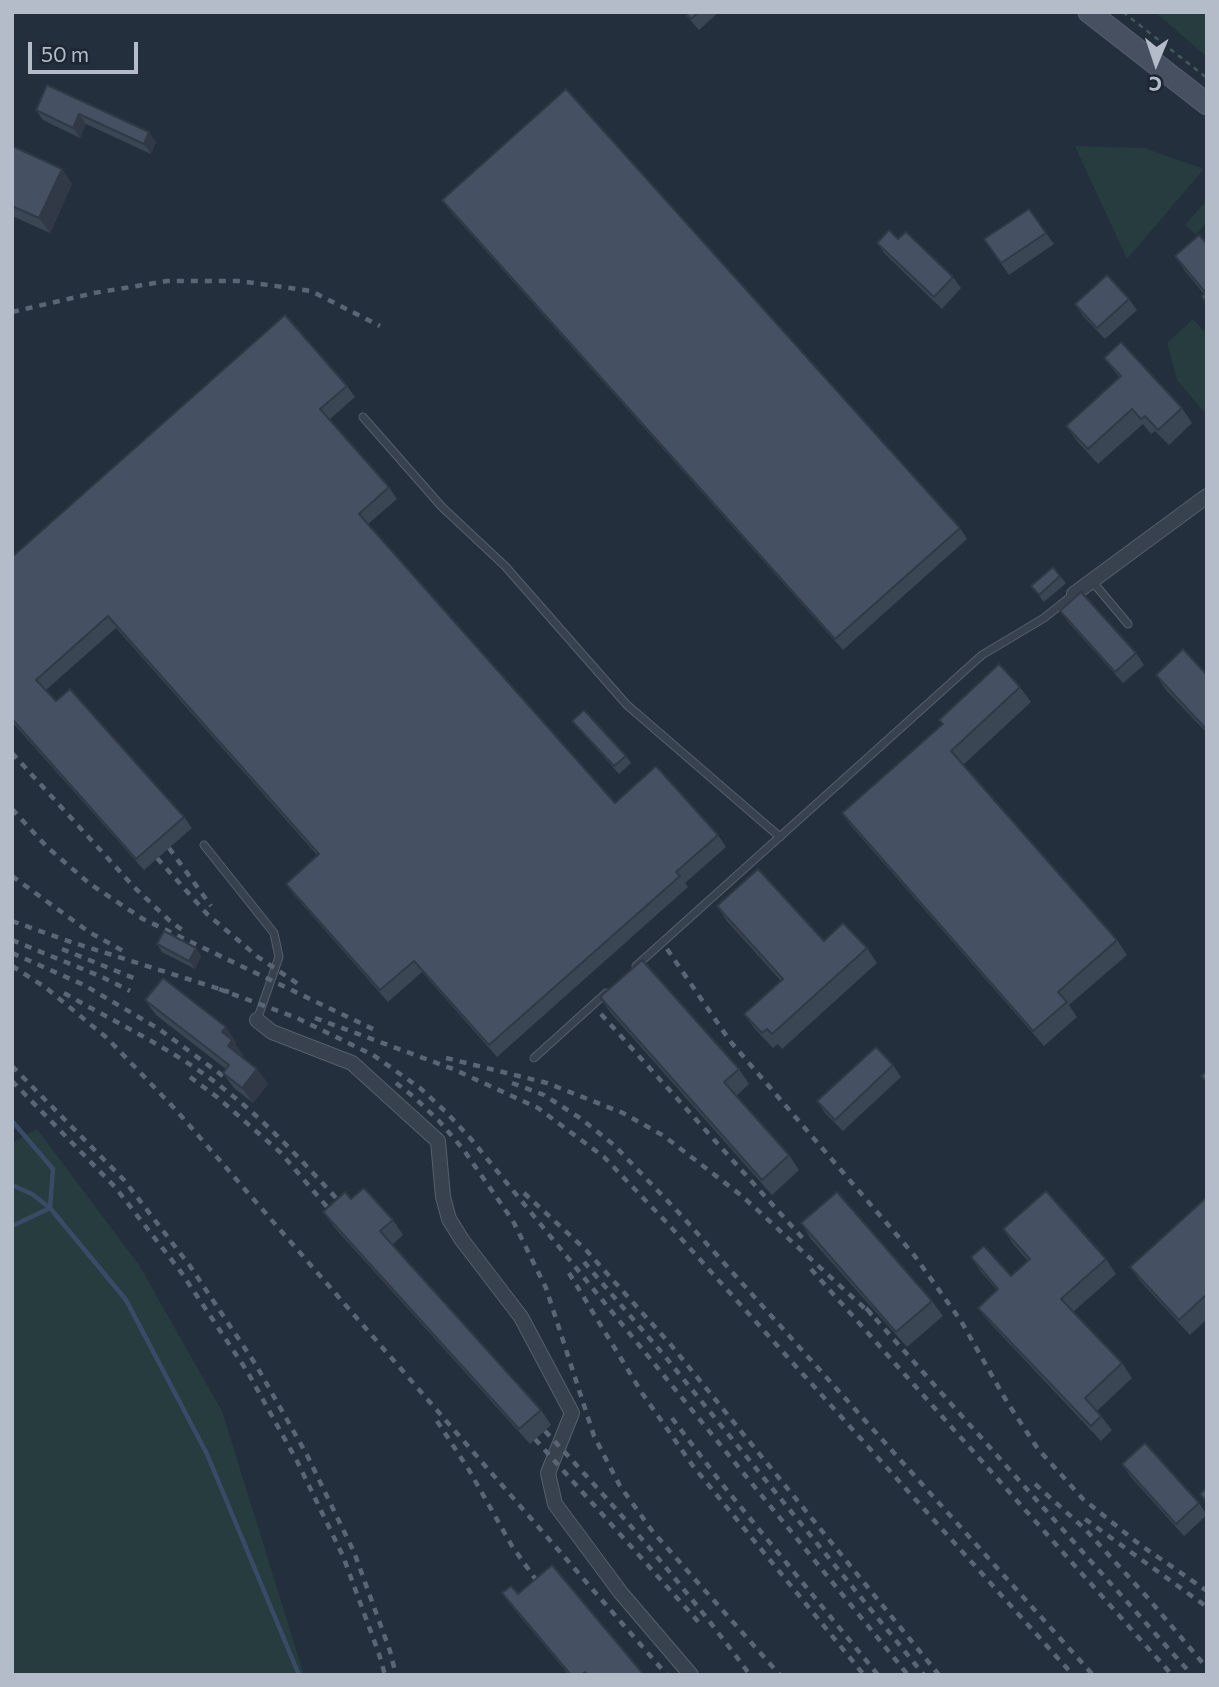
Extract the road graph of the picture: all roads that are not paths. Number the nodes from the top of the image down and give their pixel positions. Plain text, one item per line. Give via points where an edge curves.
1 (1089, 12) edge
2 (1207, 104) edge
3 (363, 417) dead end
4 (1207, 496) edge
5 (1092, 581) junction
6 (1074, 594) joint
7 (1128, 625) dead end
8 (780, 837) junction
9 (204, 845) dead end
10 (626, 975) edge
11 (616, 984) edge
12 (257, 1020) joint
13 (534, 1058) dead end
14 (691, 1675) edge

1 - 2 main road
3 - 8 lane via 442,507 505,566 626,705
4 - 5 street
5 - 6 street
5 - 7 lane
6 - 8 lane via 982,655
8 - 10 lane
9 - 12 lane via 274,933 279,957
11 - 13 lane
12 - 14 street via 272,1032 352,1063 438,1141 449,1219 521,1317 572,1413 548,1474 555,1504 621,1593

